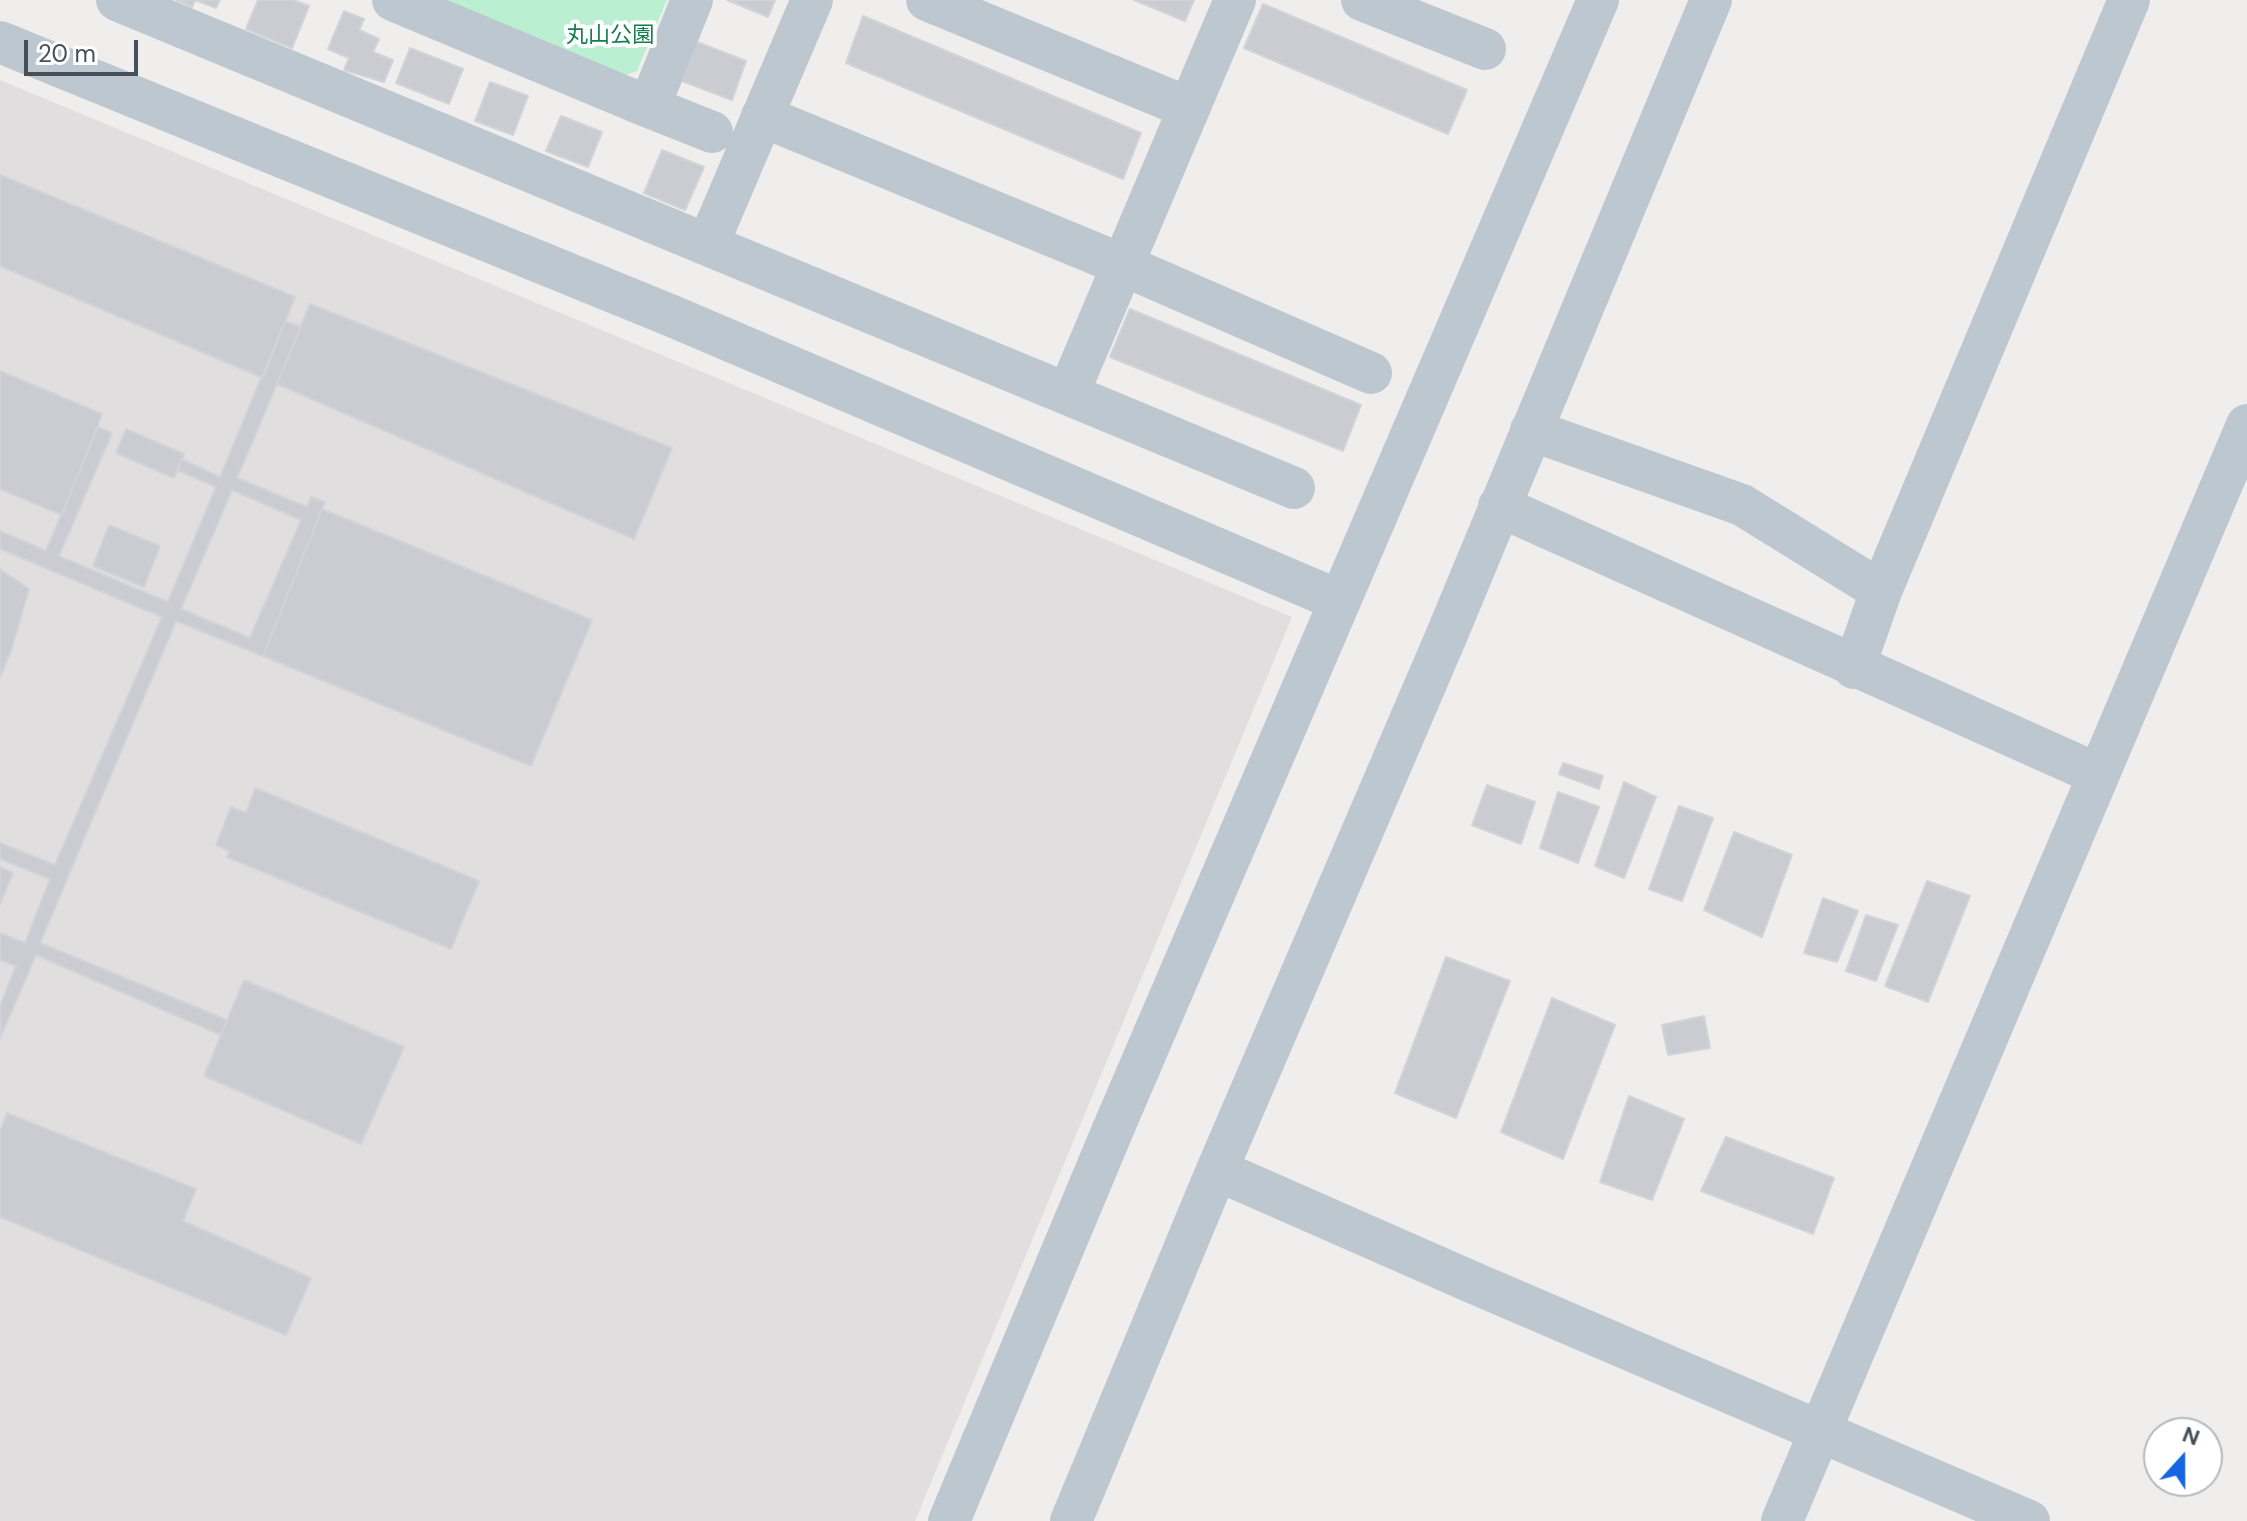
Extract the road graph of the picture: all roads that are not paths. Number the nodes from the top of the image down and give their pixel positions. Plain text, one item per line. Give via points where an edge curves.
1 (117, 0) edge
2 (393, 0) edge
3 (692, 0) edge
4 (812, 0) edge
5 (927, 0) edge
6 (1235, 0) edge
7 (1362, 0) edge
8 (1598, 0) edge
9 (1711, 0) edge
10 (2129, 0) edge
11 (0, 42) edge
12 (1485, 49) dead end
13 (649, 107) junction
14 (1189, 108) junction
15 (762, 116) junction
16 (712, 132) dead end
17 (708, 244) junction
18 (1123, 265) junction
19 (1371, 373) dead end
20 (1068, 394) junction
21 (2247, 425) edge
22 (1531, 430) junction
23 (1294, 488) dead end
24 (1499, 506) junction
25 (1881, 591) junction
26 (1340, 601) junction
27 (1854, 668) junction
28 (2097, 774) junction
29 (1217, 1170) junction
30 (1819, 1432) junction
31 (949, 1521) edge
32 (1071, 1521) edge
33 (1782, 1521) edge
34 (2029, 1521) edge

1 - 17 street
2 - 13 street
3 - 13 street
4 - 15 street
5 - 14 street
6 - 14 street
7 - 12 street
8 - 26 street
9 - 22 street
10 - 25 street
11 - 26 street via 672,316
13 - 16 street
14 - 18 street
15 - 17 street
15 - 18 street
17 - 20 street
18 - 19 street
18 - 20 street
20 - 23 street
21 - 28 street
22 - 24 street
22 - 25 street via 1742,505
24 - 27 street
24 - 29 street
25 - 27 street
26 - 31 street
27 - 28 street
28 - 30 street
29 - 30 street
29 - 32 street
30 - 33 street
30 - 34 street

